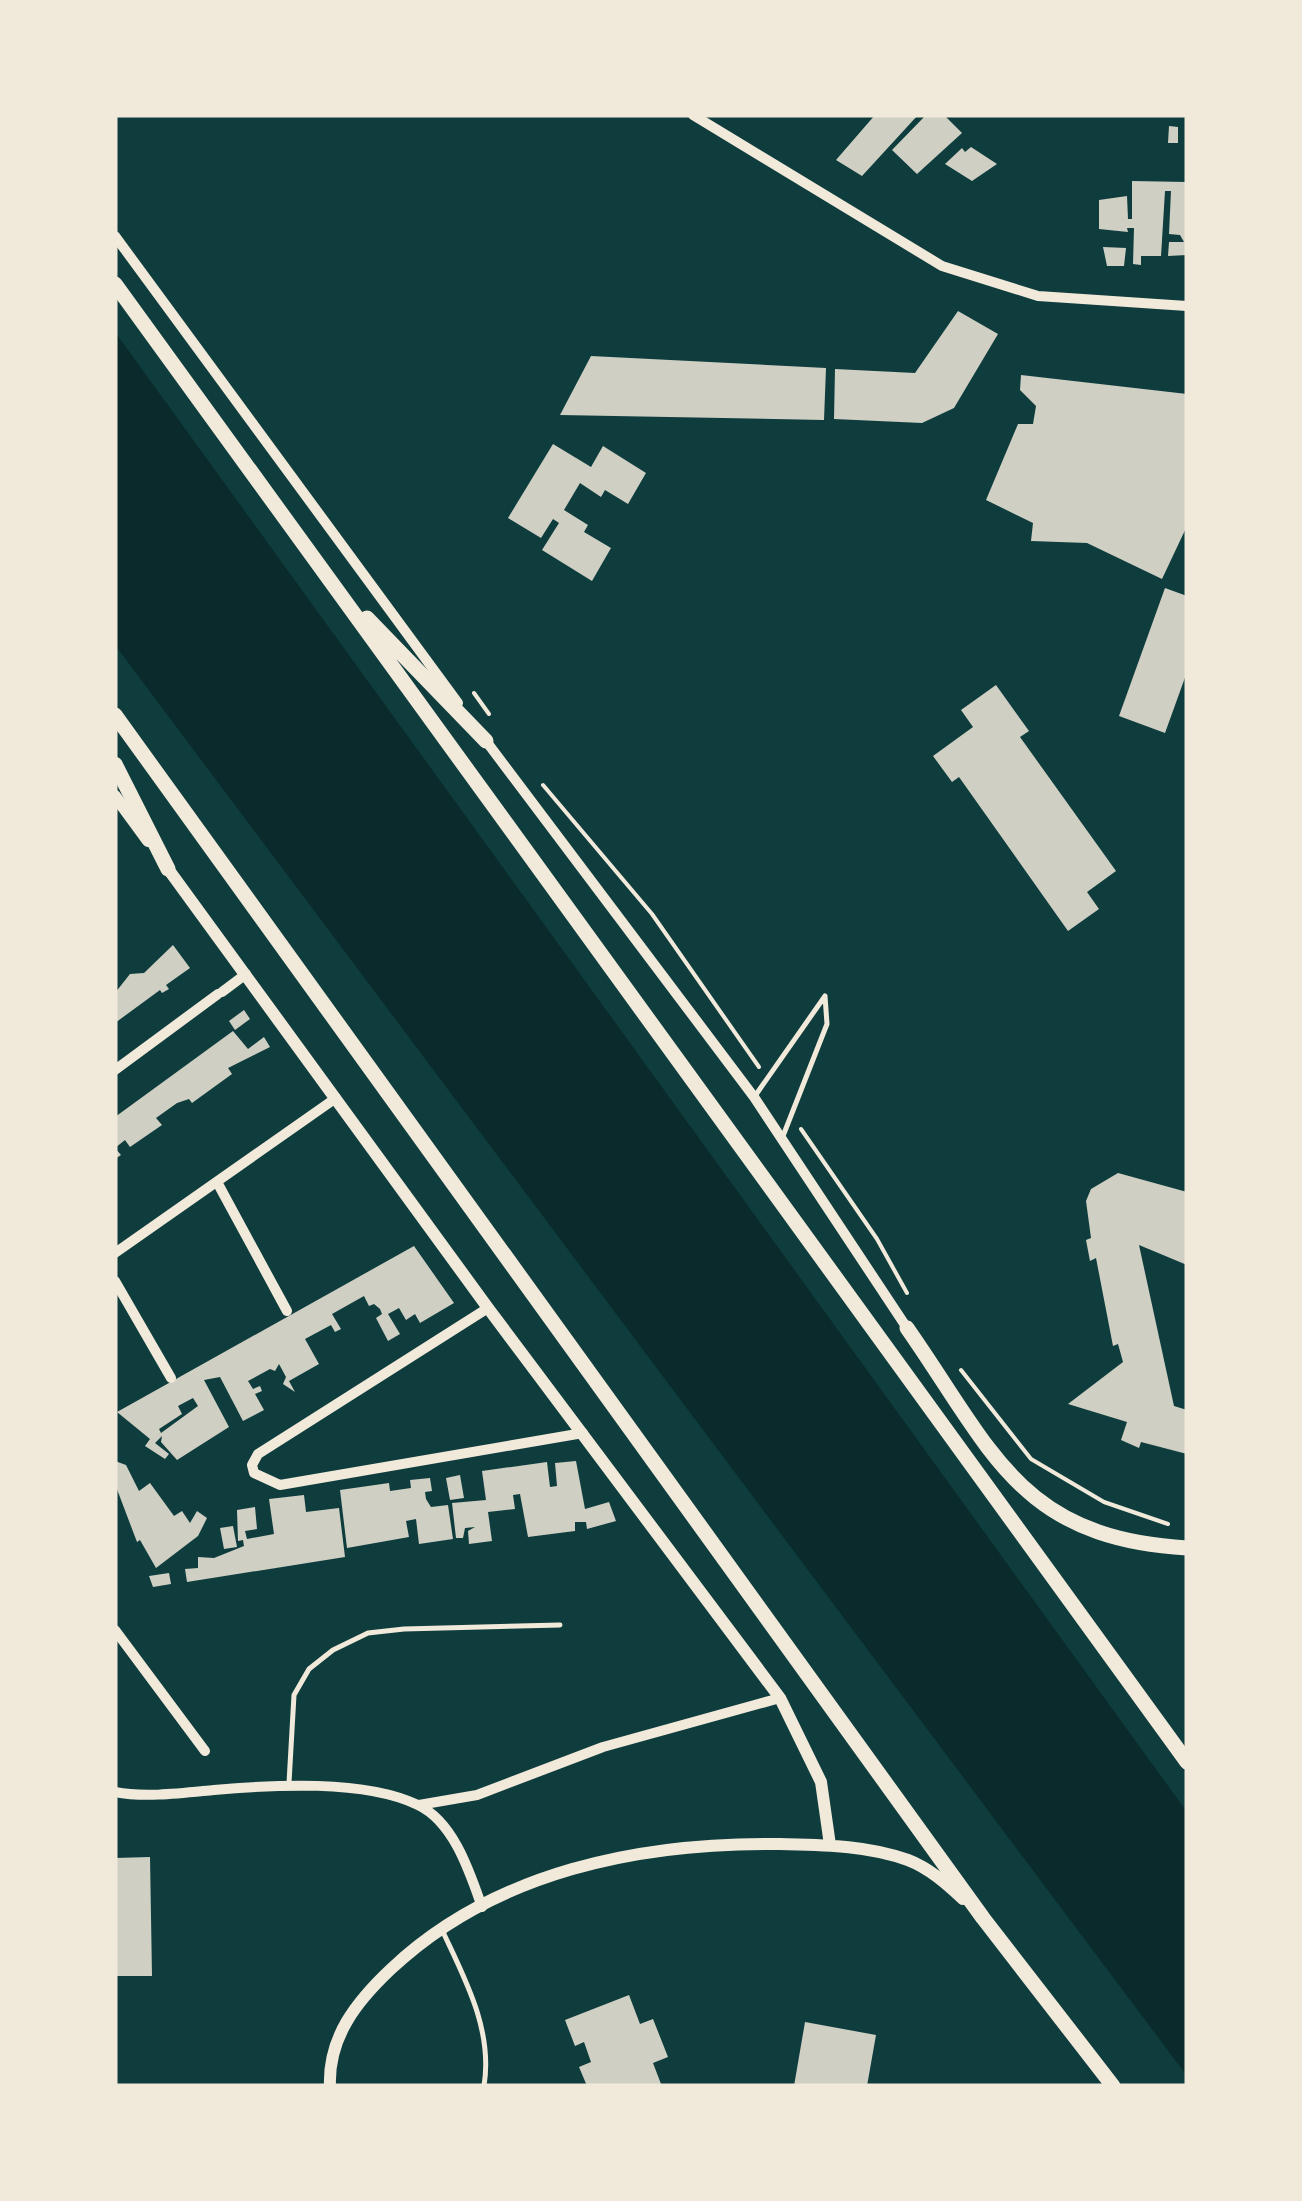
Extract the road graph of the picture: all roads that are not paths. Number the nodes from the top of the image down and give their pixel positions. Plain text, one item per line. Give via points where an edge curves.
1 (693, 115) edge
2 (115, 236) edge
3 (115, 284) edge
4 (1187, 306) edge
5 (310, 554) junction
6 (115, 715) edge
7 (486, 740) junction
8 (115, 764) edge
9 (115, 796) edge
10 (168, 869) junction
11 (246, 974) junction
12 (115, 1070) edge
13 (336, 1098) junction
14 (754, 1098) junction
15 (782, 1139) junction
16 (217, 1182) junction
17 (115, 1253) edge
18 (115, 1281) edge
19 (488, 1308) junction
20 (287, 1310) dead end
21 (907, 1328) junction
22 (171, 1378) dead end
23 (584, 1433) junction
24 (1028, 1538) junction
25 (1187, 1548) edge
26 (560, 1625) dead end
27 (115, 1630) edge
28 (780, 1698) junction
29 (206, 1751) dead end
30 (1187, 1762) edge
31 (289, 1783) junction
32 (115, 1792) edge
33 (419, 1805) junction
34 (830, 1845) junction
35 (482, 1906) junction
36 (983, 1918) junction
37 (442, 1930) junction
38 (330, 2086) edge
39 (484, 2086) edge
40 (1113, 2086) edge

1 - 4 street via 954,271 1038,296
2 - 7 street
3 - 5 highway
5 - 7 highway
5 - 24 highway
6 - 36 highway
7 - 14 street
8 - 10 highway
9 - 10 street
10 - 11 street
11 - 12 street
11 - 13 street
13 - 16 street
13 - 19 street
14 - 15 street
14 - 15 lane via 825,996 826,1024
15 - 21 street
16 - 17 street
16 - 20 street
18 - 22 street
19 - 23 street
19 - 23 street via 258,1454 254,1473 280,1485
21 - 24 highway
21 - 25 highway via 1035,1502 1102,1534
23 - 28 street
24 - 30 highway
26 - 31 lane via 404,1629 368,1633 333,1650 308,1669 294,1695
27 - 29 street
28 - 33 street via 603,1747 494,1790
28 - 34 street via 821,1782
31 - 32 street
31 - 33 street
33 - 35 street via 454,1843
34 - 35 street via 722,1844 630,1854 567,1869
34 - 36 street via 908,1860 944,1880
35 - 37 street
36 - 40 highway
37 - 38 street via 402,1958 354,2007 335,2044
37 - 39 lane via 480,2024

